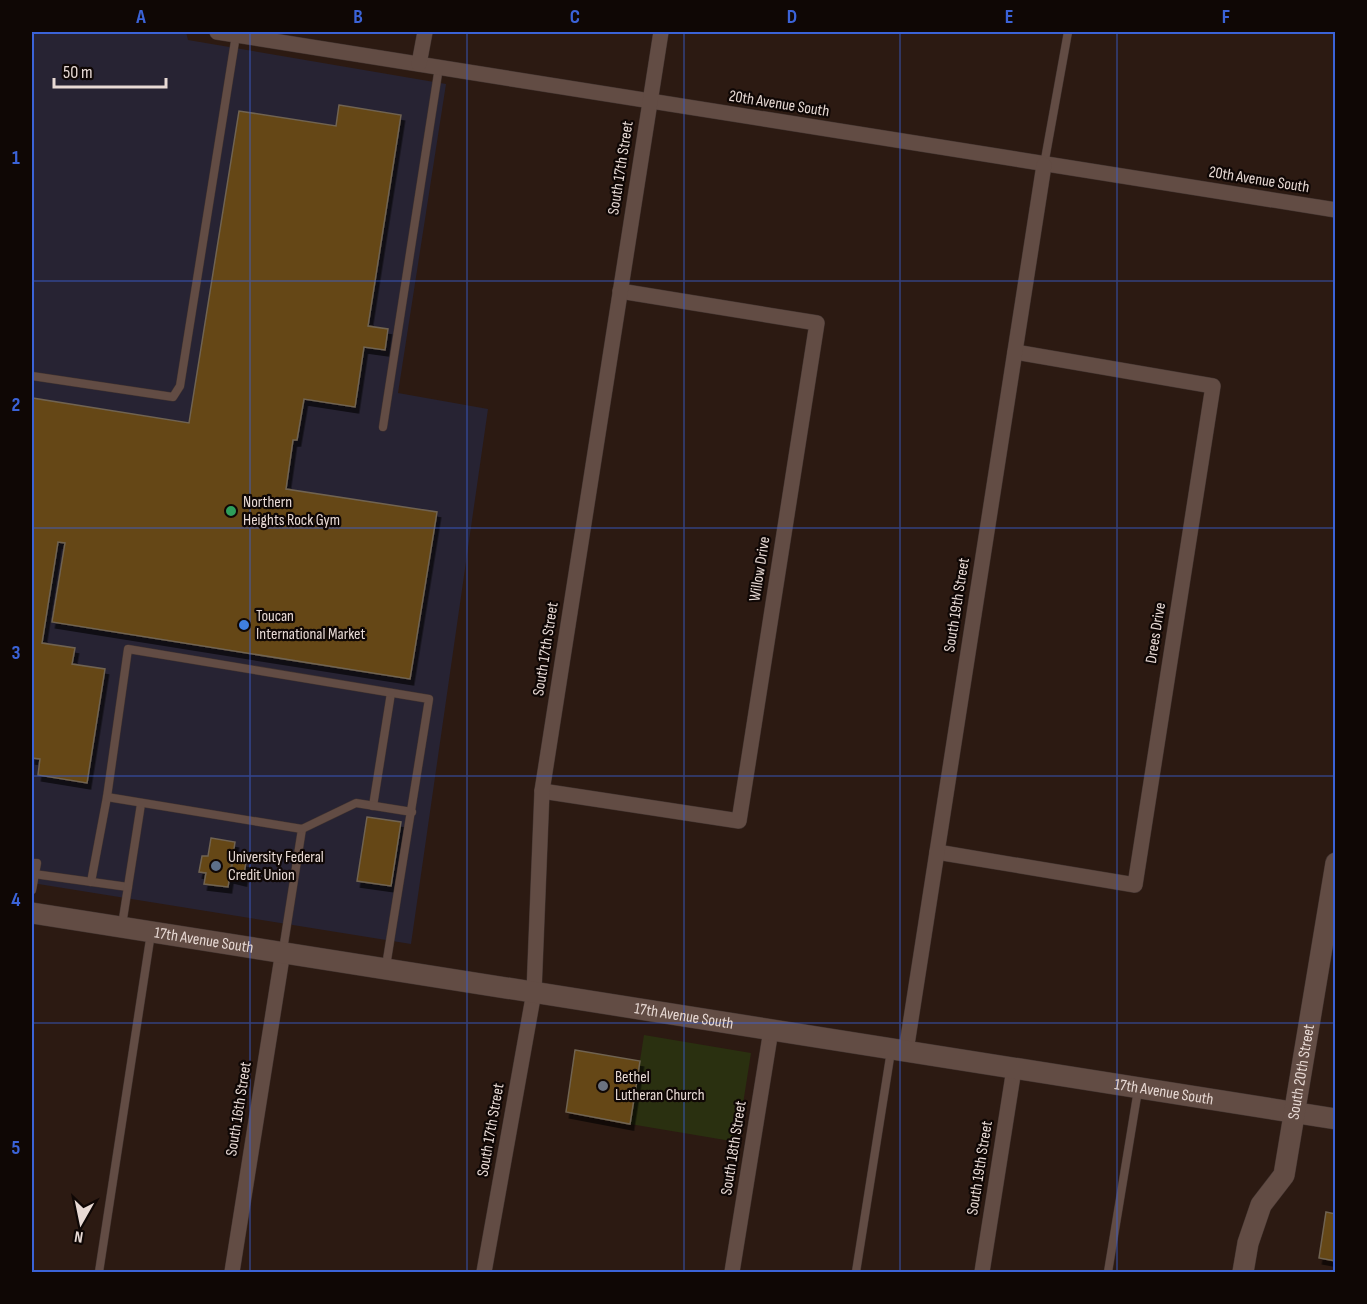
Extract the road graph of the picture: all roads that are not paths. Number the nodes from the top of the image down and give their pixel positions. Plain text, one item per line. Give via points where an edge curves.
1 (217, 32) edge
2 (425, 32) edge
3 (661, 32) edge
4 (1068, 32) edge
5 (236, 35) junction
6 (419, 64) junction
7 (439, 68) junction
8 (650, 101) junction
9 (1044, 165) junction
10 (1335, 210) edge
11 (620, 291) junction
12 (1015, 352) junction
13 (32, 376) edge
14 (383, 427) dead end
15 (391, 693) junction
16 (542, 791) junction
17 (107, 797) junction
18 (141, 804) junction
19 (373, 806) junction
20 (412, 812) junction
21 (302, 829) junction
22 (937, 852) junction
23 (32, 862) edge
24 (1335, 863) edge
25 (34, 874) junction
26 (91, 882) junction
27 (128, 887) junction
28 (32, 890) edge
29 (32, 913) edge
30 (122, 927) junction
31 (152, 931) junction
32 (283, 951) junction
33 (386, 968) junction
34 (534, 992) junction
35 (771, 1030) junction
36 (898, 1050) junction
37 (1014, 1069) junction
38 (1138, 1088) junction
39 (1294, 1112) junction
40 (1335, 1119) edge
41 (99, 1272) edge
42 (231, 1272) edge
43 (484, 1272) edge
44 (732, 1272) edge
45 (856, 1272) edge
46 (982, 1272) edge
47 (1108, 1272) edge
48 (1244, 1272) edge

1 - 5 street, 20th Avenue South
2 - 6 street
3 - 8 street, South 17th Street
4 - 9 lane
5 - 6 street, 20th Avenue South
5 - 13 lane via 183,373 173,398
6 - 7 street, 20th Avenue South
7 - 8 street, 20th Avenue South
7 - 14 lane
8 - 9 street, 20th Avenue South
8 - 11 street, South 17th Street
9 - 10 street, 20th Avenue South
9 - 12 street, South 19th Street
11 - 16 street, South 17th Street
11 - 16 street, Willow Drive via 817,323 739,821
12 - 22 street, South 19th Street
12 - 22 street, Drees Drive via 1213,386 1135,885
15 - 17 lane via 128,648
15 - 19 lane
15 - 20 lane via 429,699
16 - 34 street, South 17th Street
17 - 18 lane
17 - 26 lane
18 - 21 lane
18 - 27 lane
19 - 20 lane
19 - 21 lane via 356,803
20 - 33 lane
21 - 32 lane
22 - 36 street, South 19th Street
23 - 25 lane via 37,863
24 - 39 street, South 20th Street
25 - 26 lane
25 - 28 lane
26 - 27 lane
27 - 30 lane
29 - 30 street, 17th Avenue South
30 - 31 street, 17th Avenue South
31 - 32 street, 17th Avenue South
31 - 41 lane
32 - 33 street, 17th Avenue South
32 - 42 street, South 16th Street
33 - 34 street, 17th Avenue South
34 - 35 street, 17th Avenue South
34 - 43 street, South 17th Street
35 - 36 street, 17th Avenue South
35 - 44 street, South 18th Street
36 - 37 street, 17th Avenue South
36 - 45 lane
37 - 38 street, 17th Avenue South
37 - 46 street, South 19th Street
38 - 39 street, 17th Avenue South
38 - 47 lane
39 - 40 street, 17th Avenue South
39 - 48 street, South 20th Street via 1284,1175 1261,1205 1248,1244

